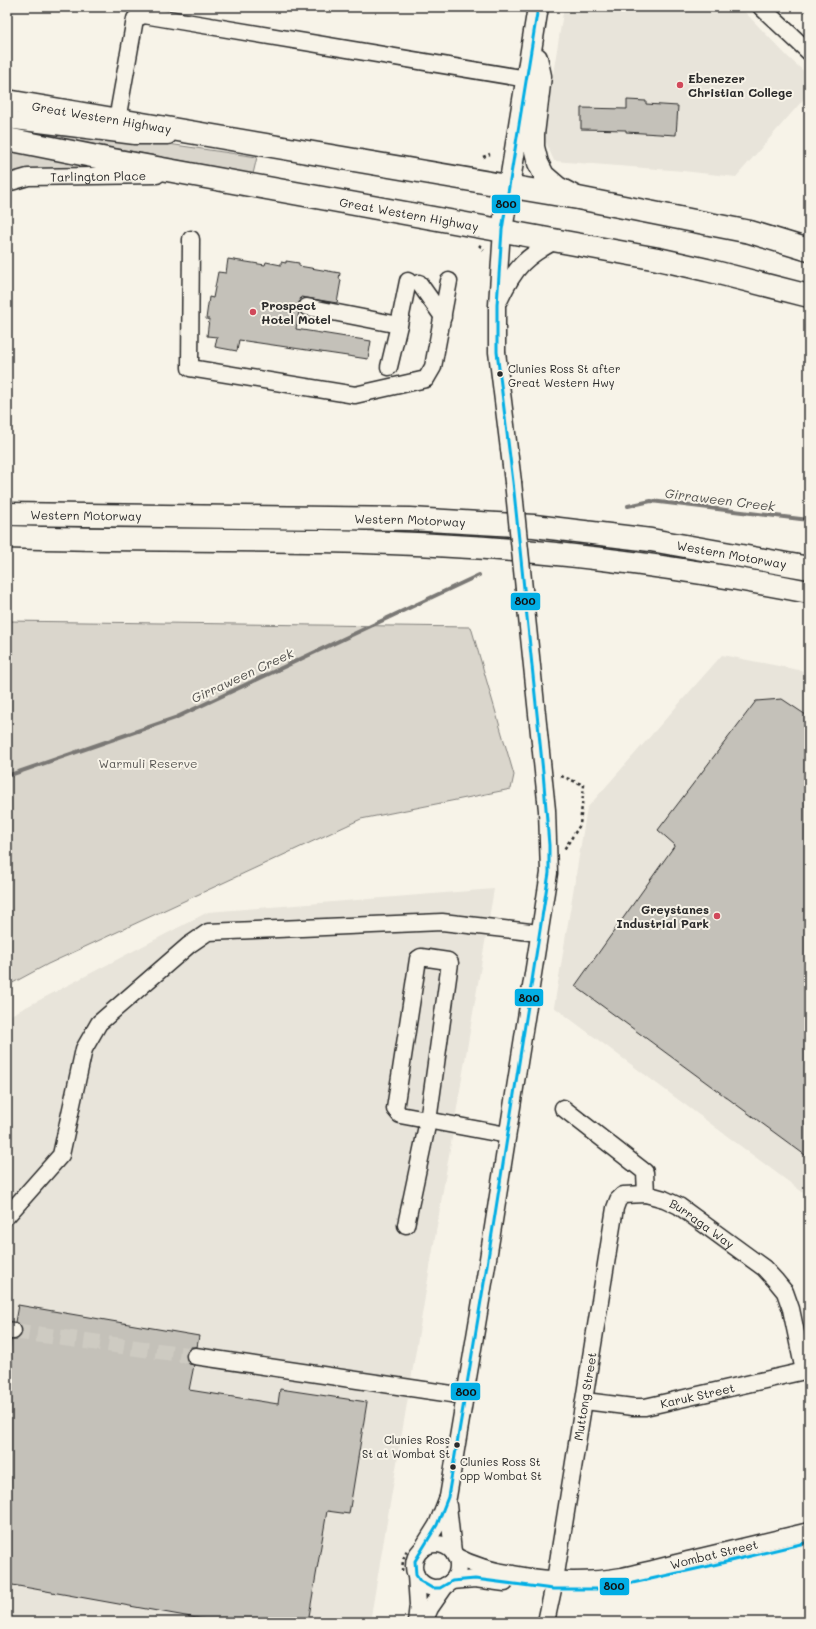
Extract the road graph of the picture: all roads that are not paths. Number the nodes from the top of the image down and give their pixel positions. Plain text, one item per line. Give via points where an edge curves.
1 (538, 7) edge
2 (761, 7) edge
3 (533, 40) junction
4 (809, 52) edge
5 (527, 79) junction
6 (7, 101) edge
7 (7, 120) edge
8 (117, 120) junction
9 (221, 137) junction
10 (7, 139) edge
11 (190, 174) junction
12 (7, 183) edge
13 (509, 187) junction
14 (578, 198) junction
15 (502, 230) junction
16 (191, 239) dead end
17 (557, 240) junction
18 (809, 250) edge
19 (449, 281) dead end
20 (809, 296) edge
21 (497, 306) junction
22 (307, 308) dead end
23 (443, 317) junction
24 (399, 325) junction
25 (389, 367) dead end
26 (7, 514) edge
27 (7, 537) edge
28 (809, 568) edge
29 (809, 592) edge
30 (539, 933) junction
31 (563, 1108) dead end
32 (428, 1122) junction
33 (507, 1135) junction
34 (646, 1194) junction
35 (7, 1216) edge
36 (406, 1225) dead end
37 (196, 1356) tunnel mouth
38 (807, 1370) edge
39 (465, 1396) junction
40 (585, 1401) junction
41 (448, 1497) junction
42 (809, 1531) edge
43 (809, 1542) edge
44 (422, 1549) junction
45 (454, 1554) junction
46 (416, 1575) junction
47 (449, 1583) junction
48 (554, 1585) junction
49 (416, 1622) edge
50 (424, 1622) edge
51 (546, 1622) edge

1 - 3 main road
2 - 4 street
3 - 5 main road
3 - 14 main road via 541,76 534,134 538,163 544,175 558,187
5 - 8 street via 144,15 135,19
5 - 13 main road
6 - 8 highway, Great Western Highway
7 - 9 street via 134,136
8 - 9 highway, Great Western Highway
9 - 13 highway, Great Western Highway
10 - 11 highway, Great Western Highway
11 - 12 street, Tarlington Place via 28,177
11 - 15 highway, Great Western Highway
13 - 14 highway, Great Western Highway
13 - 15 main road
14 - 18 highway, Great Western Highway via 750,232
15 - 17 highway, Great Western Highway
15 - 21 street
16 - 23 street via 190,368 355,395 426,379 433,367
17 - 20 highway, Great Western Highway via 708,270
17 - 21 street via 538,250 519,267 508,282
19 - 23 street
21 - 30 street, bridge via 497,352 513,482 549,845 549,873
22 - 24 street
23 - 24 street via 414,282
24 - 25 street
26 - 28 highway, Western Motorway via 410,519 528,526 651,540
27 - 29 highway, Western Motorway via 368,542 460,546 649,564
30 - 33 street
30 - 35 street via 442,922 208,932 189,945 99,1023 84,1049 61,1155
31 - 34 street via 645,1172
32 - 32 street via 450,963 421,957 418,959 395,1109 400,1115
32 - 33 street
32 - 36 street
33 - 39 street
34 - 38 street, Burraga Way via 679,1206 764,1268 776,1281 785,1292 791,1309
34 - 40 street, Muttong Street via 623,1195 615,1208
37 - 39 street
38 - 40 street, Karuk Street via 645,1407
39 - 41 street
40 - 48 street, Muttong Street
41 - 44 street via 437,1525
41 - 45 street via 449,1527
42 - 48 street, Wombat Street via 622,1576
43 - 48 street, Wombat Street via 618,1586 592,1590
44 - 45 street via 442,1545
44 - 46 street via 415,1561
45 - 47 street via 458,1569
45 - 48 street, Wombat Street via 468,1563 490,1570
46 - 47 street via 426,1586 432,1588 440,1588
46 - 49 street
47 - 48 street, Wombat Street via 475,1579
47 - 50 street via 430,1608
48 - 51 street, Muttong Street

